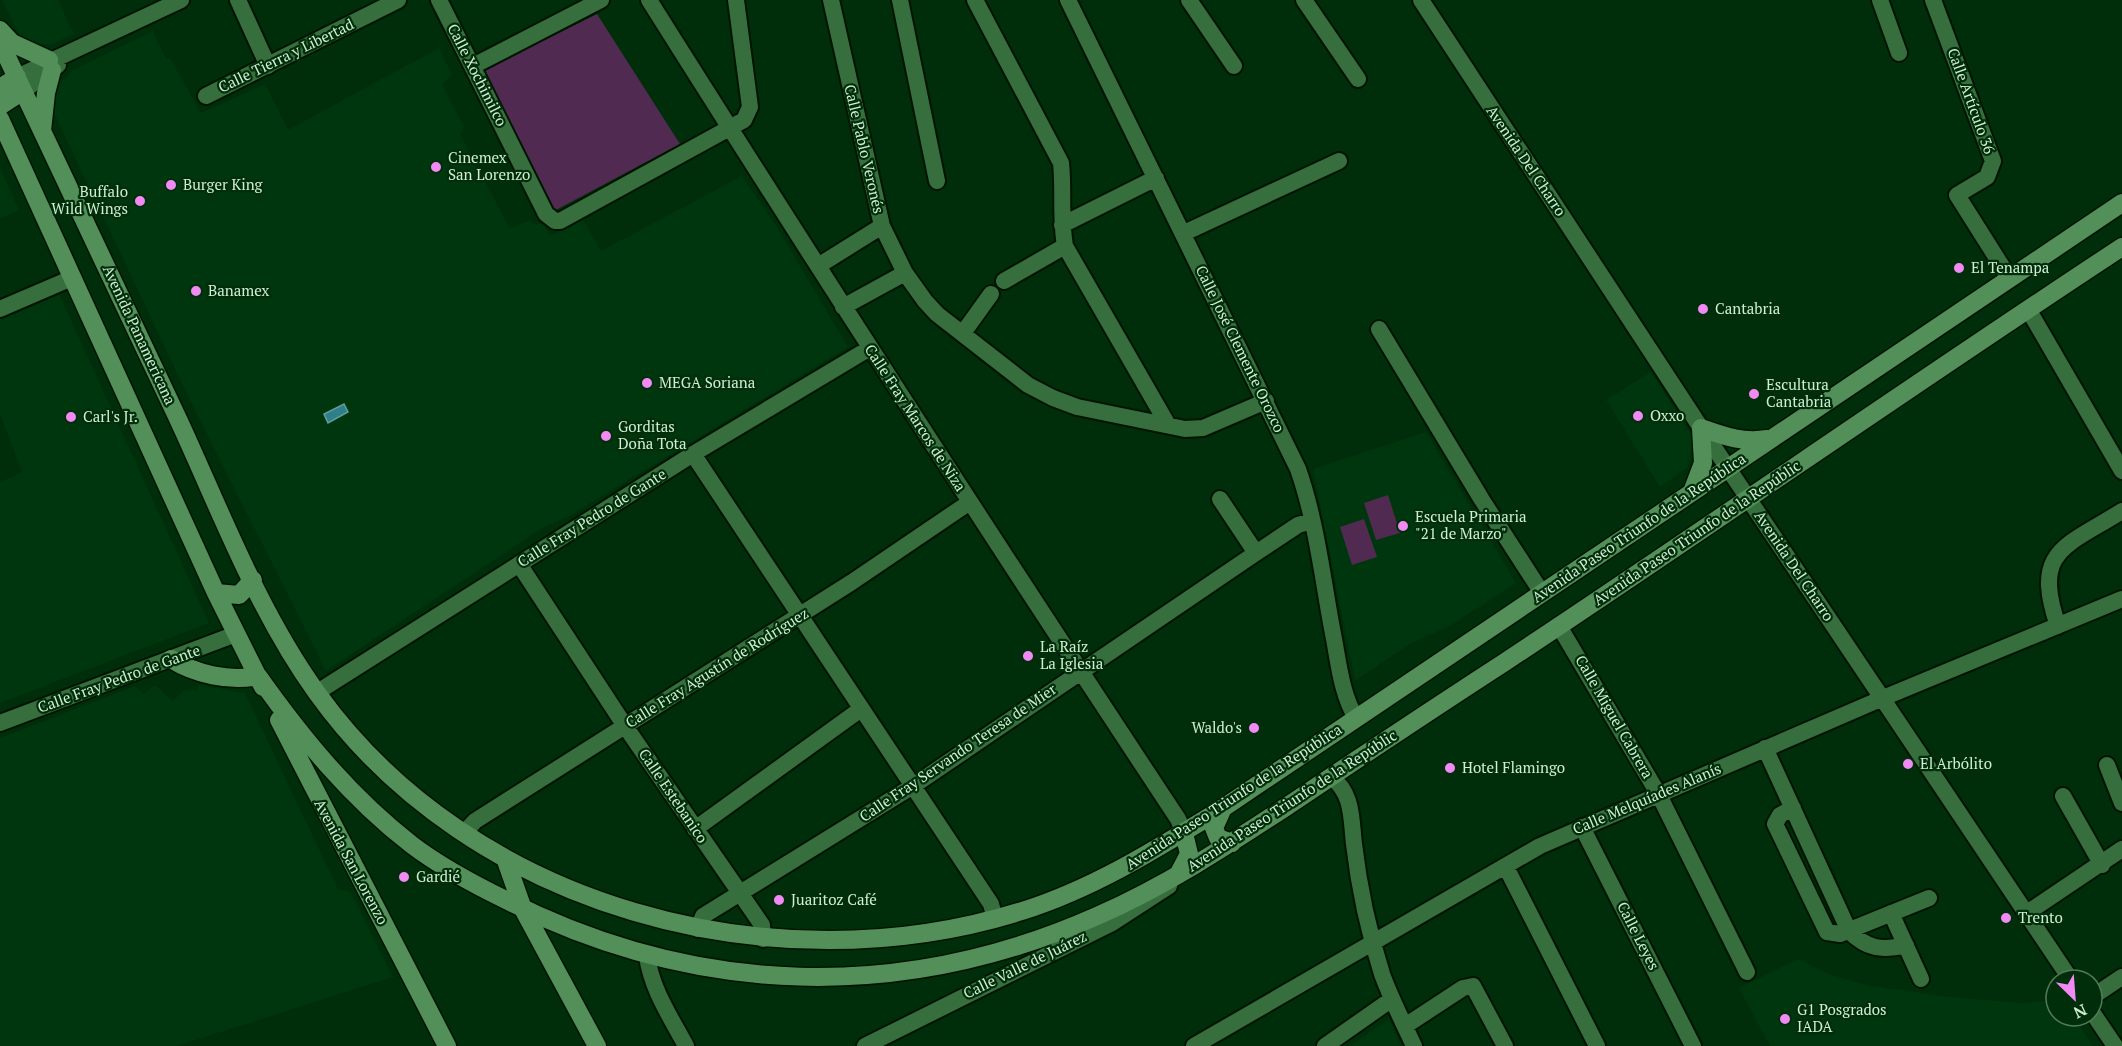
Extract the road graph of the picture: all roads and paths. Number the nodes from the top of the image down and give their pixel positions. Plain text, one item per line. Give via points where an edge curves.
1 (180, 0) edge
2 (238, 0) edge
3 (398, 0) edge
4 (439, 0) edge
5 (602, 0) edge
6 (649, 0) edge
7 (736, 0) edge
8 (831, 0) edge
9 (900, 0) edge
10 (975, 0) edge
11 (1068, 0) edge
12 (1189, 0) edge
13 (1304, 0) edge
14 (1421, 0) edge
15 (1880, 0) edge
16 (1933, 0) edge
17 (0, 30) edge
18 (0, 42) edge
19 (1899, 53) dead end
20 (51, 65) junction
21 (268, 66) junction
22 (473, 66) junction
23 (1234, 66) dead end
24 (1358, 79) dead end
25 (20, 84) junction
26 (0, 88) edge
27 (206, 96) dead end
28 (0, 106) edge
29 (0, 119) edge
30 (729, 128) junction
31 (42, 133) junction
32 (6, 142) edge
33 (1339, 161) dead end
34 (1156, 178) junction
35 (937, 182) dead end
36 (2122, 203) edge
37 (1062, 225) junction
38 (882, 226) junction
39 (1184, 233) junction
40 (1065, 246) junction
41 (2122, 247) edge
42 (818, 266) junction
43 (905, 273) junction
44 (72, 278) junction
45 (2010, 279) junction
46 (1004, 281) dead end
47 (991, 294) dead end
48 (843, 307) junction
49 (0, 309) edge
50 (2028, 309) junction
51 (1379, 329) dead end
52 (963, 333) junction
53 (870, 348) junction
54 (1266, 400) junction
55 (1168, 425) junction
56 (1701, 428) junction
57 (1772, 439) junction
58 (693, 453) junction
59 (1729, 467) junction
60 (2122, 471) edge
61 (1691, 493) junction
62 (1749, 498) junction
63 (1220, 499) dead end
64 (970, 502) junction
65 (2122, 512) edge
66 (1312, 521) junction
67 (1256, 553) junction
68 (519, 564) junction
69 (253, 580) junction
70 (216, 593) junction
71 (1542, 593) junction
72 (2122, 598) edge
73 (800, 615) junction
74 (1559, 626) junction
75 (2058, 626) junction
76 (277, 627) joint
77 (237, 634) junction
78 (171, 659) junction
79 (1082, 670) junction
80 (258, 675) junction
81 (316, 693) junction
82 (1882, 698) junction
83 (861, 709) junction
84 (1356, 718) junction
85 (0, 723) edge
86 (625, 726) junction
87 (1765, 748) junction
88 (2107, 765) dead end
89 (1331, 777) junction
90 (913, 786) junction
91 (1659, 795) junction
92 (2063, 796) dead end
93 (2122, 802) edge
94 (1223, 808) junction
95 (1793, 808) junction
96 (1582, 827) junction
97 (695, 829) junction
98 (1184, 832) junction
99 (464, 833) junction
100 (1233, 843) junction
101 (2122, 849) edge
102 (505, 858) junction
103 (2102, 865) junction
104 (1506, 867) junction
105 (1178, 875) junction
106 (740, 894) junction
107 (1929, 898) dead end
108 (523, 909) junction
109 (1891, 913) junction
110 (2027, 913) junction
111 (995, 919) junction
112 (698, 929) junction
113 (1849, 931) junction
114 (763, 939) junction
115 (1373, 943) junction
116 (1906, 945) junction
117 (646, 956) junction
118 (2063, 968) edge
119 (1747, 972) dead end
120 (2122, 977) edge
121 (1921, 979) dead end
122 (2104, 989) edge
123 (1392, 999) junction
124 (1405, 1026) junction
125 (2103, 1028) edge
126 (447, 1046) edge
127 (597, 1046) edge
128 (686, 1046) edge
129 (865, 1046) edge
130 (1194, 1046) edge
131 (1325, 1046) edge
132 (1414, 1046) edge
133 (1505, 1046) edge
134 (1597, 1046) edge
135 (1693, 1046) edge
136 (2115, 1046) edge

1 - 20 street
2 - 21 street
3 - 21 street, Calle Tierra y Libertad
4 - 22 street, Calle Xochimilco
5 - 22 street
6 - 30 street, Calle Fray Marcos de Niza
7 - 30 street via 750,107 749,115
8 - 38 street, Calle Pablo Veronés
9 - 35 street
10 - 37 street via 1061,164
11 - 34 street, Calle José Clemente Orozco
12 - 23 street
13 - 24 street
14 - 56 street, Avenida Del Charro
15 - 19 street
16 - 45 street, Calle Artículo 36 via 1993,161 1987,177 1958,195
17 - 20 main road via 12,43
18 - 25 main road, Avenida Panamericana
20 - 25 street
20 - 31 main road
21 - 27 street, Calle Tierra y Libertad
22 - 30 street, Calle Xochimilco via 550,219 560,221
25 - 26 main road
25 - 28 main road
25 - 31 main road, Avenida Panamericana
29 - 32 main road
30 - 42 street, Calle Fray Marcos de Niza
31 - 69 main road, Avenida Panamericana
32 - 44 main road
33 - 39 street
34 - 37 street
34 - 39 street, Calle José Clemente Orozco
36 - 45 main road, Avenida Paseo Triunfo de la República
37 - 40 street
38 - 42 street
38 - 43 street, Calle Pablo Veronés
39 - 54 street, Calle José Clemente Orozco
40 - 46 street
40 - 55 street
41 - 50 main road, Avenida Paseo Triunfo de la Repúblic
42 - 48 street, Calle Fray Marcos de Niza
43 - 48 street
43 - 52 street, Calle Pablo Veronés via 938,314
44 - 49 street
44 - 70 main road
45 - 57 main road, Avenida Paseo Triunfo de la República
47 - 52 street
48 - 53 street, Calle Fray Marcos de Niza
50 - 60 street
50 - 62 main road, Avenida Paseo Triunfo de la Repúblic
51 - 71 street
52 - 55 street, Calle Pablo Veronés via 1028,385 1053,398 1077,407
53 - 58 street, Calle Fray Pedro de Gante
53 - 64 street, Calle Fray Marcos de Niza
54 - 55 street, Calle Pablo Veronés via 1203,428
54 - 66 street, Calle José Clemente Orozco via 1298,469
56 - 57 main road via 1735,440
56 - 59 street, Avenida Del Charro
56 - 61 main road via 1703,463
57 - 59 main road, Avenida Paseo Triunfo de la República
58 - 68 street, Calle Fray Pedro de Gante
58 - 73 street
59 - 61 main road, Avenida Paseo Triunfo de la República
59 - 62 street, Avenida Del Charro
61 - 71 main road, Avenida Paseo Triunfo de la República
62 - 74 main road, Avenida Paseo Triunfo de la Repúblic
62 - 82 street, Avenida Del Charro
63 - 67 street
64 - 73 street, Calle Fray Agustín de Rodríguez
64 - 79 street, Calle Fray Marcos de Niza
65 - 75 street via 2057,553 2048,578
66 - 67 street, Calle Fray Servando Teresa de Mier via 1298,525
66 - 84 street, Calle José Clemente Orozco via 1341,676 1348,706
67 - 79 street, Calle Fray Servando Teresa de Mier
68 - 81 street, Calle Fray Pedro de Gante
68 - 86 street, Calle Estebanico
69 - 70 main road via 239,595
69 - 76 main road, Avenida Panamericana
70 - 77 main road
71 - 84 main road, Avenida Paseo Triunfo de la República
72 - 75 street, Calle Melquíades Alanís
73 - 83 street
73 - 86 street, Calle Fray Agustín de Rodríguez
74 - 89 main road, Avenida Paseo Triunfo de la Repúblic
74 - 91 street, Calle Miguel Cabrera
75 - 82 street, Calle Melquíades Alanís
76 - 81 main road, Avenida Paseo Triunfo de la República
77 - 78 street, Calle Fray Pedro de Gante
77 - 80 main road
78 - 80 main road via 203,672 237,678
78 - 85 street, Calle Fray Pedro de Gante
79 - 90 street, Calle Fray Servando Teresa de Mier
79 - 98 street, Calle Fray Marcos de Niza
80 - 108 main road, Avenida Paseo Triunfo de la Repúblic via 320,759 378,816 438,864
80 - 126 main road, Avenida San Lorenzo
81 - 99 main road, Avenida Paseo Triunfo de la República via 360,746 401,786
82 - 87 street, Calle Melquíades Alanís
82 - 110 street, Avenida Del Charro
83 - 90 street
83 - 97 street
84 - 94 main road, Avenida Paseo Triunfo de la República
86 - 97 street, Calle Estebanico
86 - 99 street, Calle Fray Agustín de Rodríguez via 475,821
87 - 91 street, Calle Melquíades Alanís
87 - 95 street
88 - 93 street
89 - 100 main road, Avenida Paseo Triunfo de la Repúblic
89 - 115 street via 1349,799
90 - 106 street, Calle Fray Servando Teresa de Mier
90 - 111 street via 991,904
91 - 96 street, Calle Melquíades Alanís
91 - 119 street, Calle Miguel Cabrera
92 - 103 street
94 - 98 main road, Avenida Paseo Triunfo de la República
94 - 100 main road via 1214,828 1218,838
95 - 113 street
95 - 113 street via 1777,817 1778,832 1822,928 1834,934
96 - 104 street, Calle Melquíades Alanís
96 - 135 street, Calle Leyes
97 - 106 street, Calle Estebanico
98 - 105 main road via 1189,854
98 - 111 main road, Avenida Paseo Triunfo de la República via 1102,879
99 - 102 main road, Avenida Paseo Triunfo de la República
100 - 105 main road, Avenida Paseo Triunfo de la Repúblic
101 - 103 street
102 - 108 main road
102 - 112 main road, Avenida Paseo Triunfo de la República via 588,896
103 - 110 street
104 - 115 street, Calle Melquíades Alanís
104 - 134 street
105 - 117 main road, Avenida Paseo Triunfo de la Repúblic via 1052,934 976,957 898,972 837,977 749,976
105 - 129 street, Calle Valle de Juárez via 1157,896 1112,923
106 - 112 street, Calle Fray Servando Teresa de Mier via 703,916
106 - 114 street, Calle Estebanico via 762,925
107 - 109 street
108 - 117 main road, Avenida Paseo Triunfo de la Repúblic
108 - 127 main road
109 - 113 street
109 - 116 street
110 - 118 street, Avenida Del Charro
111 - 114 main road, Avenida Paseo Triunfo de la República via 865,939
112 - 114 main road, Avenida Paseo Triunfo de la República
113 - 116 street via 1877,949
115 - 123 street
115 - 130 street, Calle Melquíades Alanís
116 - 121 street
117 - 128 street via 663,1002
120 - 122 street
123 - 124 street
123 - 131 street
124 - 132 street
124 - 133 street via 1463,988 1473,986
125 - 136 street

